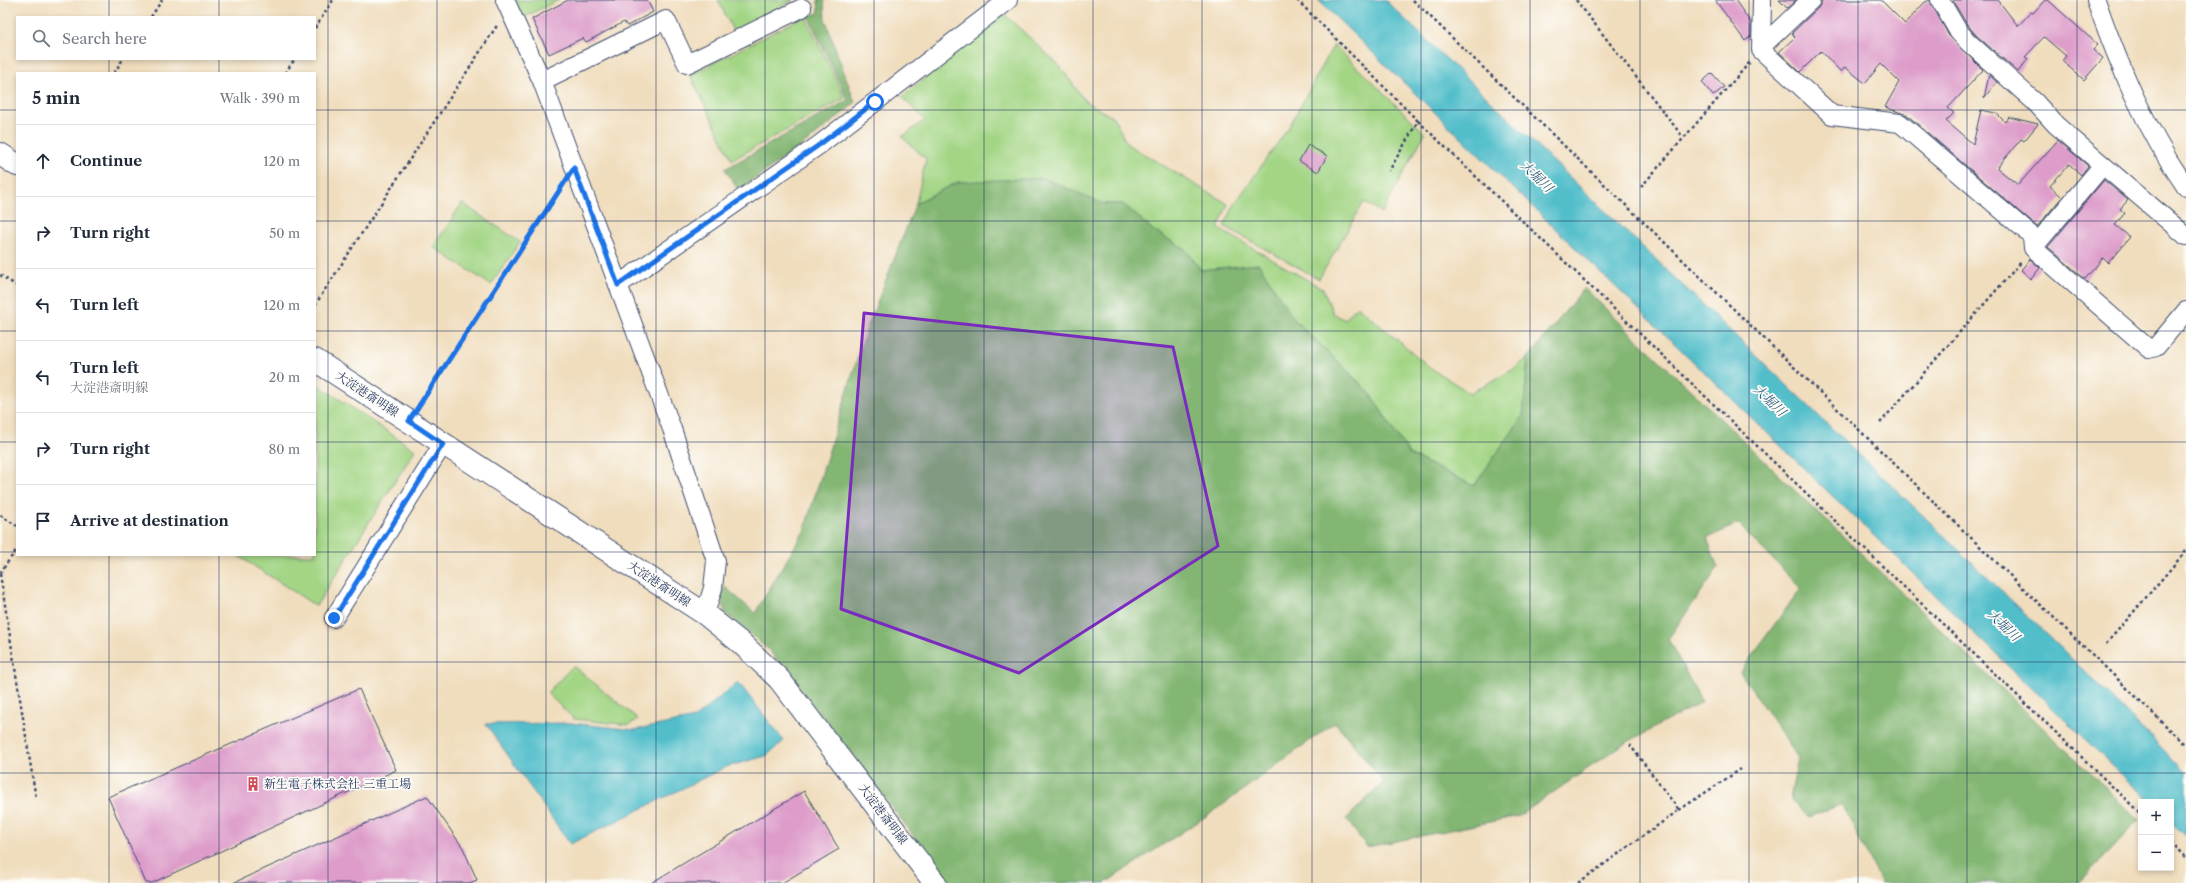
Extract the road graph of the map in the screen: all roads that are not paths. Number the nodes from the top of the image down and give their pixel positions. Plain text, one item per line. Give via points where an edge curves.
1 (1008, 0) edge
2 (1762, 0) edge
3 (1811, 0) edge
4 (1940, 0) edge
5 (2096, 0) edge
6 (507, 4) edge
7 (802, 8) dead end
8 (1761, 48) junction
9 (542, 81) junction
10 (0, 154) edge
11 (16, 164) edge
12 (2102, 165) junction
13 (2186, 187) edge
14 (2186, 236) edge
15 (2032, 248) junction
16 (618, 285) junction
17 (2186, 311) edge
18 (316, 361) edge
19 (443, 444) junction
20 (705, 614) junction
21 (334, 618) dead end
22 (936, 883) edge

1 - 16 street via 819,145
2 - 8 street
3 - 8 street
4 - 12 street via 1957,30 1968,42
5 - 13 street via 2117,61 2152,136
6 - 9 street
7 - 9 street via 687,64 666,20
8 - 15 street via 1832,115 1900,123 2032,236
9 - 16 street
10 - 11 main road
12 - 14 street
12 - 15 street
15 - 17 street via 2149,349 2156,347
16 - 20 street via 672,429 716,561 713,588
18 - 19 main road, 大淀港斎明線
19 - 20 main road, 大淀港斎明線
19 - 21 street
20 - 22 main road, 大淀港斎明線 via 779,679

